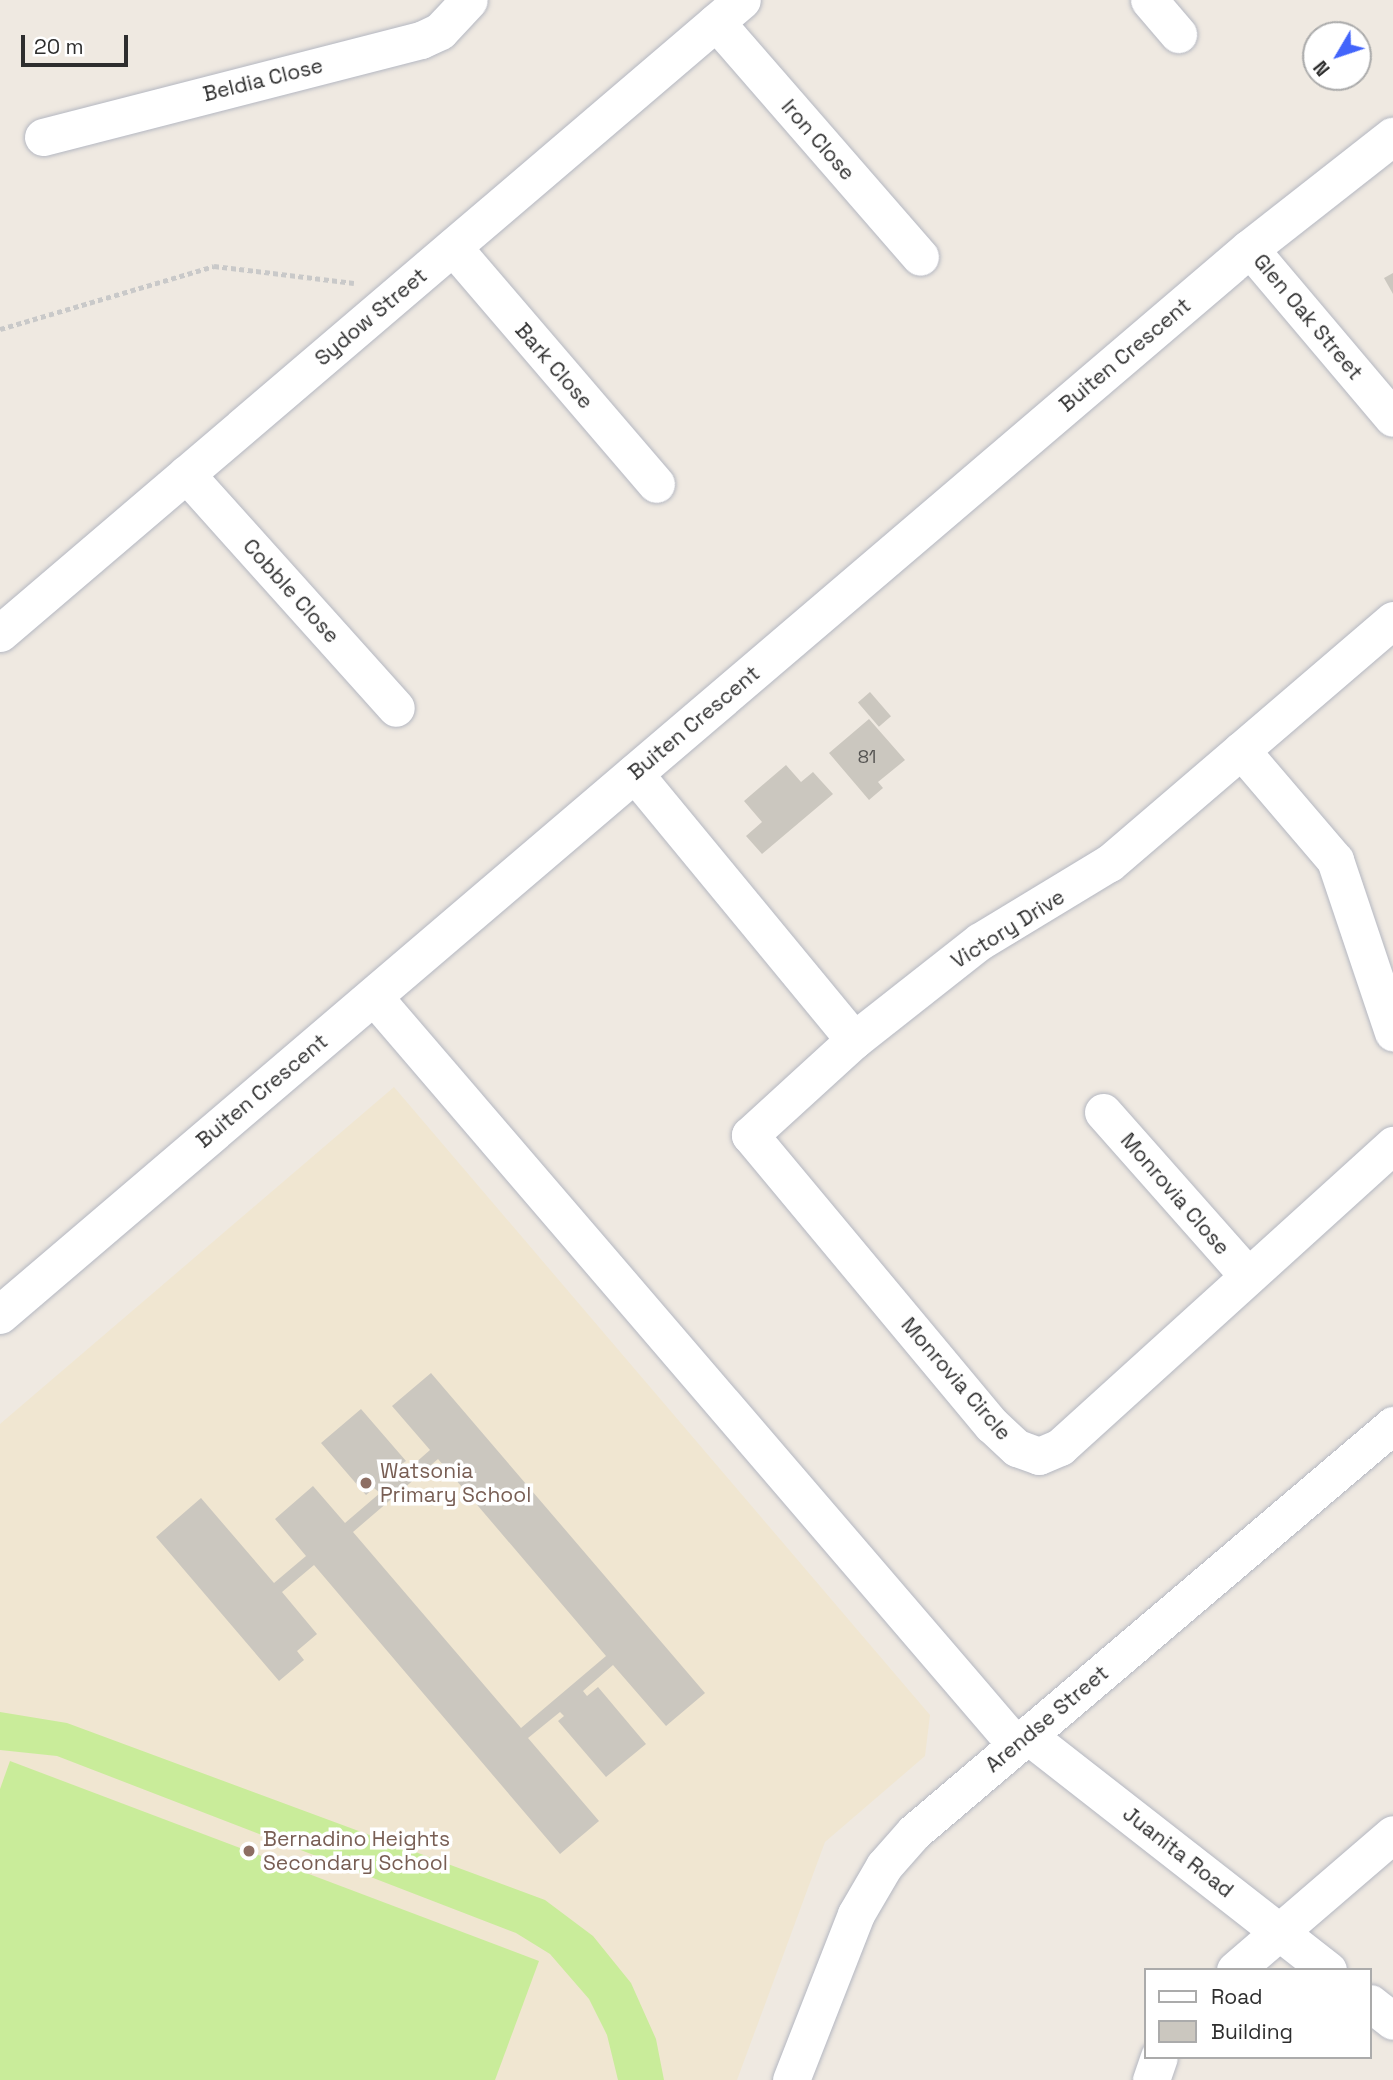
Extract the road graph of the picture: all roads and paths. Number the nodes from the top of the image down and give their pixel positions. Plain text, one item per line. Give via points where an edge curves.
1 (468, 0) edge
2 (1149, 0) edge
3 (729, 11) edge
4 (1178, 34) dead end
5 (43, 137) dead end
6 (1393, 137) edge
7 (453, 247) junction
8 (1250, 249) junction
9 (920, 257) dead end
10 (394, 297) junction
11 (0, 329) edge
12 (1393, 418) edge
13 (186, 474) junction
14 (656, 484) dead end
15 (1393, 621) edge
16 (0, 633) edge
17 (396, 708) dead end
18 (1241, 750) junction
19 (634, 773) junction
20 (374, 997) junction
21 (1393, 1032) edge
22 (854, 1040) junction
23 (1103, 1112) dead end
24 (1393, 1145) edge
25 (1247, 1275) junction
26 (0, 1315) edge
27 (1393, 1425) edge
28 (1022, 1740) junction
29 (1393, 1834) edge
30 (1279, 1931) junction
31 (1237, 1968) edge
32 (1325, 1968) edge
33 (1372, 2005) edge
34 (1393, 2021) edge
35 (1158, 2059) edge
36 (791, 2080) edge
37 (1151, 2080) edge

1 - 5 street, Beldia Close via 440,31 421,40
2 - 4 street
3 - 7 street, Sydow Street
3 - 9 street, Iron Close
6 - 8 street, Buiten Crescent
7 - 10 street, Sydow Street
7 - 14 street, Bark Close
8 - 12 street, Glen Oak Street
8 - 19 street, Buiten Crescent
10 - 11 path via 335,276 214,266
10 - 13 street, Sydow Street
13 - 16 street, Sydow Street
13 - 17 street, Cobble Close
15 - 18 street, Victory Drive
18 - 21 street via 1335,860
18 - 22 street, Victory Drive via 1109,863 980,941
19 - 20 street, Buiten Crescent
19 - 22 street
20 - 26 street, Buiten Crescent
20 - 28 street, Juanita Road
22 - 25 street, Monrovia Circle via 750,1135 1017,1448 1039,1456 1060,1447
23 - 25 street, Monrovia Close
24 - 25 street, Monrovia Circle
27 - 28 street, Arendse Street
28 - 30 street, Juanita Road
28 - 36 street, Arendse Street via 884,1866 856,1914
29 - 30 street
30 - 31 street
30 - 32 street, Juanita Road
33 - 34 street
35 - 37 street

